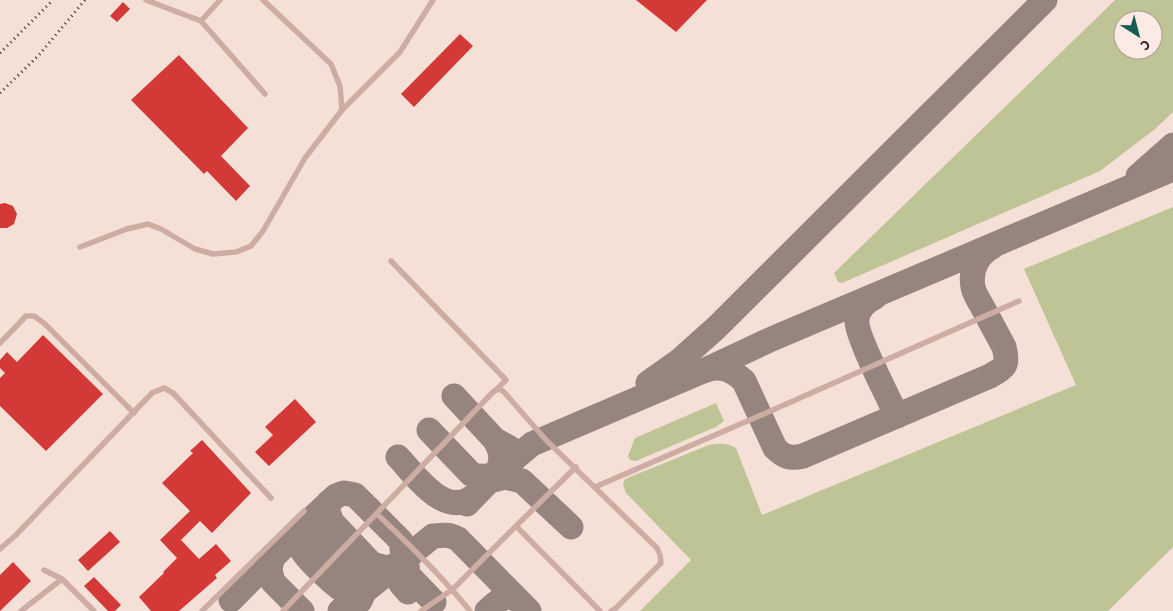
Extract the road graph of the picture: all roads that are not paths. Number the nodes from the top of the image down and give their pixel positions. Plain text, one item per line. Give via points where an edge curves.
1 (146, 0) edge
2 (220, 0) edge
3 (263, 0) edge
4 (432, 0) edge
5 (201, 21) junction
6 (265, 94) dead end
7 (342, 110) junction
8 (80, 247) dead end
9 (391, 261) dead end
10 (1019, 301) dead end
11 (0, 343) edge
12 (496, 390) junction
13 (134, 413) junction
14 (576, 467) junction
15 (595, 487) junction
16 (271, 498) dead end
17 (304, 511) dead end
18 (377, 514) junction
19 (516, 526) junction
20 (0, 548) edge
21 (44, 570) dead end
22 (62, 579) junction
23 (452, 589) junction
24 (21, 611) edge
25 (94, 611) edge
26 (202, 611) edge
27 (283, 611) edge
28 (421, 611) edge
29 (470, 611) edge
30 (600, 611) edge
31 (611, 611) edge

1 - 5 lane
2 - 5 lane
3 - 7 lane via 331,64 340,86
4 - 7 lane via 400,52
5 - 6 lane
7 - 8 lane via 305,158 263,231 250,246 236,252 214,254 196,249 148,224
9 - 12 lane via 506,380
10 - 15 lane
11 - 13 lane via 26,316 34,316
12 - 14 lane via 504,392 546,440
12 - 18 lane
13 - 16 lane via 152,393 164,388 173,393
13 - 20 lane
14 - 15 lane
14 - 19 lane
15 - 31 lane via 657,548 660,555 661,563
17 - 26 lane
18 - 23 lane
18 - 27 lane
19 - 23 lane
19 - 30 lane
21 - 22 lane
22 - 24 lane
22 - 25 lane
23 - 28 lane
23 - 29 lane

